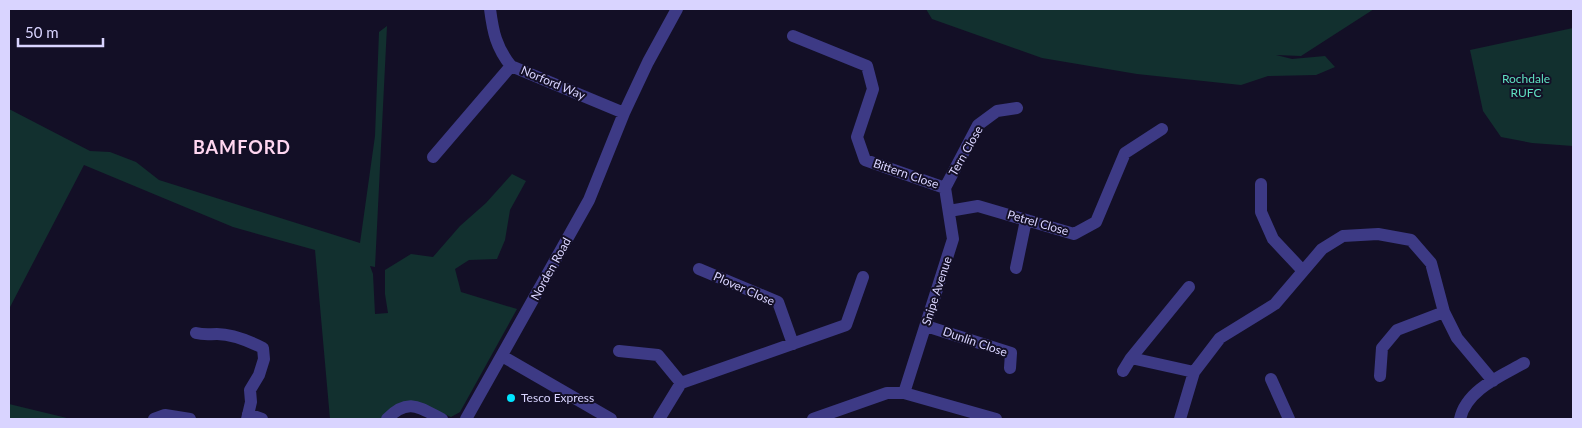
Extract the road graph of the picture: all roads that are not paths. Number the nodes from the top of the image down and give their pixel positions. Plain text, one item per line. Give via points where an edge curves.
1 (490, 9) edge
2 (677, 9) edge
3 (793, 36) dead end
4 (511, 66) junction
5 (1017, 108) dead end
6 (624, 113) junction
7 (1162, 129) dead end
8 (433, 157) dead end
9 (1261, 184) dead end
10 (945, 188) junction
11 (949, 211) junction
12 (1026, 220) junction
13 (1016, 268) dead end
14 (699, 269) dead end
15 (1303, 271) junction
16 (863, 277) dead end
17 (1189, 287) dead end
18 (1444, 312) junction
19 (926, 326) junction
20 (196, 333) dead end
21 (793, 344) junction
22 (619, 351) dead end
23 (502, 356) junction
24 (1131, 358) junction
25 (1524, 362) dead end
26 (1010, 368) dead end
27 (1123, 371) dead end
28 (1194, 372) junction
29 (1380, 376) dead end
30 (1271, 379) dead end
31 (1493, 381) junction
32 (681, 383) junction
33 (904, 393) junction
34 (247, 417) edge
35 (154, 419) edge
36 (190, 419) edge
37 (262, 419) edge
38 (387, 419) edge
39 (442, 419) edge
40 (466, 419) edge
41 (611, 419) edge
42 (659, 419) edge
43 (813, 419) edge
44 (996, 419) edge
45 (1180, 419) edge
46 (1289, 419) edge
47 (1460, 419) edge

1 - 4 street, Norford Way via 497,45
2 - 6 street, Norden Road
3 - 10 street, Bittern Close via 866,66 873,89 857,137 865,160
4 - 6 street, Norford Way
4 - 8 street
5 - 10 street, Tern Close via 997,111 978,125
6 - 23 street, Norden Road via 589,200
7 - 12 street, Petrel Close via 1125,153 1096,222 1074,234
9 - 15 street via 1261,212 1273,239
10 - 11 street, Snipe Avenue
11 - 12 street, Petrel Close via 978,206
11 - 19 street, Snipe Avenue via 954,239
12 - 13 street
14 - 21 street, Plover Close via 778,302
15 - 18 street via 1322,249 1343,236 1378,234 1411,240 1432,263
15 - 28 street via 1274,304 1220,338
16 - 21 street via 846,325
17 - 24 street
18 - 29 street via 1396,330 1382,348
18 - 31 street via 1457,338
19 - 26 street, Dunlin Close via 1011,353
19 - 33 street, Snipe Avenue
20 - 34 street via 246,340 263,348 264,359 250,390
21 - 32 street
22 - 32 street via 658,355
23 - 40 street, Norden Road
23 - 41 street
24 - 27 street
24 - 28 street
25 - 31 street
28 - 45 street
30 - 46 street
31 - 47 street via 1477,390
32 - 42 street
33 - 43 street via 887,393
33 - 44 street
34 - 37 street
35 - 36 street via 165,415
38 - 39 street via 404,407 416,407

